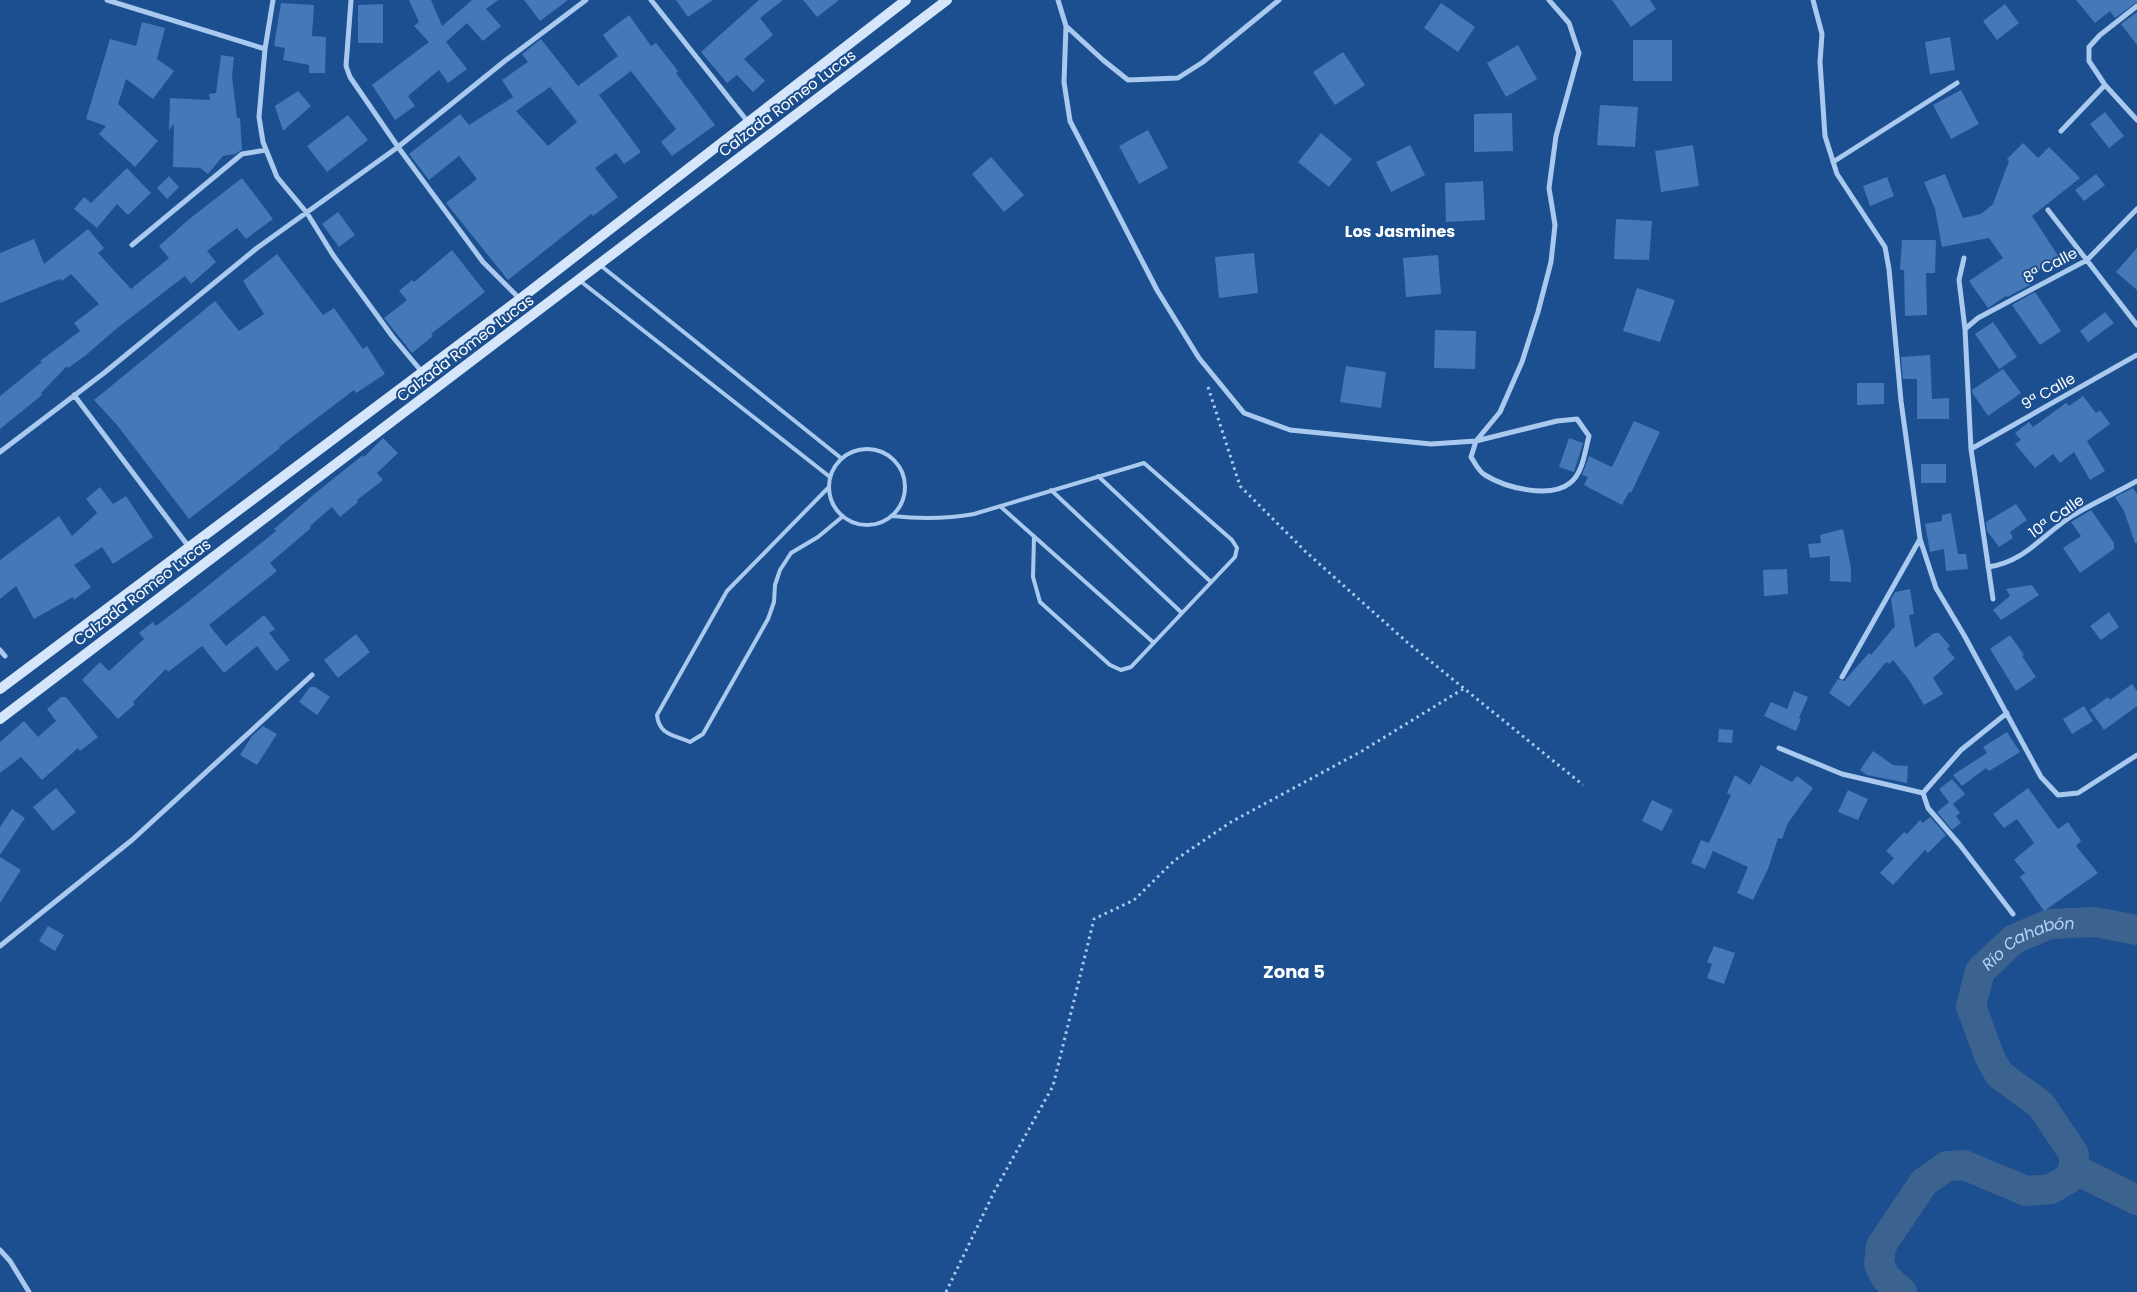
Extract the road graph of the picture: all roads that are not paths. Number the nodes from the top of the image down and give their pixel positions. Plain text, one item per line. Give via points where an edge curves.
1 (107, 0) edge
2 (273, 0) edge
3 (351, 0) edge
4 (586, 0) edge
5 (651, 0) edge
6 (906, 0) edge
7 (946, 0) edge
8 (1058, 0) edge
9 (1279, 0) edge
10 (1549, 0) edge
11 (1813, 0) edge
12 (2137, 6) edge
13 (1066, 26) junction
14 (265, 49) junction
15 (1956, 83) dead end
16 (2105, 85) junction
17 (2137, 120) edge
18 (748, 122) junction
19 (2061, 131) dead end
20 (398, 147) junction
21 (266, 150) junction
22 (1833, 162) junction
23 (2137, 209) edge
24 (2048, 210) dead end
25 (307, 213) junction
26 (132, 245) dead end
27 (1964, 258) dead end
28 (2088, 260) junction
29 (600, 265) junction
30 (580, 280) junction
31 (520, 299) junction
32 (2137, 325) edge
33 (1965, 329) junction
34 (2137, 355) edge
35 (422, 372) junction
36 (74, 395) junction
37 (1476, 441) junction
38 (1971, 449) junction
39 (0, 452) edge
40 (841, 458) junction
41 (1098, 476) junction
42 (830, 477) junction
43 (2137, 481) edge
44 (828, 488) junction
45 (1051, 490) junction
46 (1001, 506) junction
47 (892, 516) junction
48 (842, 517) junction
49 (1034, 536) junction
50 (1920, 539) junction
51 (189, 547) junction
52 (1988, 567) junction
53 (1211, 582) junction
54 (1993, 599) dead end
55 (1182, 613) junction
56 (1154, 643) junction
57 (0, 650) edge
58 (5, 656) dead end
59 (312, 675) dead end
60 (1842, 677) dead end
61 (0, 689) edge
62 (2007, 714) junction
63 (0, 718) edge
64 (1780, 748) dead end
65 (2137, 755) edge
66 (1923, 793) junction
67 (2013, 914) dead end
68 (0, 946) edge
69 (0, 1250) edge
70 (29, 1292) edge

1 - 14 street
2 - 14 street
3 - 20 street via 346,66 350,77
4 - 20 street
5 - 18 street
6 - 18 street, Calzada Romeo Lucas
7 - 29 street, Calzada Romeo Lucas
8 - 13 street
9 - 13 street via 1178,78 1128,80
10 - 37 street via 1569,23 1579,54 1556,136 1549,188 1556,224 1550,262 1522,362 1500,412
11 - 22 street via 1822,34 1820,62 1825,136
12 - 16 street via 2089,47 2089,61
13 - 37 street via 1064,82 1070,121 1157,290 1199,358 1244,413 1290,430 1431,444
14 - 21 street via 259,117
15 - 22 street
16 - 17 street
16 - 19 street
18 - 31 street, Calzada Romeo Lucas
20 - 25 street
20 - 31 street via 483,262
21 - 25 street via 277,177
21 - 26 street via 242,154
22 - 50 street via 1837,174 1885,247
23 - 28 street, 8ª Calle
24 - 28 street
25 - 35 street via 333,255
25 - 36 street via 257,248
27 - 33 street via 1959,280
28 - 32 street
28 - 33 street, 8ª Calle via 1978,318
29 - 30 street, Calzada Romeo Lucas
29 - 40 lane
30 - 42 lane
30 - 63 street, Calzada Romeo Lucas
31 - 35 street, Calzada Romeo Lucas
33 - 38 street
34 - 38 street, 9ª Calle
35 - 51 street, Calzada Romeo Lucas
36 - 39 street
36 - 51 street
37 - 37 street via 1471,457 1484,475 1540,492 1558,490 1572,482 1583,462 1589,436 1577,419
38 - 52 street
40 - 42 lane
40 - 47 lane via 850,452 872,449 892,457 904,476 906,486 900,508
41 - 45 lane
41 - 53 lane
41 - 53 lane via 1144,463 1232,540 1237,548 1234,557
42 - 44 lane
43 - 52 street, 10ª Calle via 2072,517 2005,565
44 - 48 lane via 830,498
44 - 48 lane via 728,591 657,715 658,725 663,730 690,742 703,734 768,619 780,570 791,553
45 - 46 lane
45 - 55 lane
46 - 47 lane via 950,518
46 - 49 lane
47 - 48 lane via 873,525 857,524
49 - 56 lane
49 - 56 lane via 1032,577 1040,602 1110,665 1121,670 1131,667
50 - 60 street
50 - 62 street via 1936,588
51 - 61 street, Calzada Romeo Lucas
52 - 54 street
53 - 55 lane
55 - 56 lane
57 - 58 street
59 - 68 street via 132,840
62 - 65 street via 2041,777 2058,795 2078,793
62 - 66 street via 1961,750
64 - 66 street via 1842,774
66 - 67 street via 1928,808
69 - 70 street

